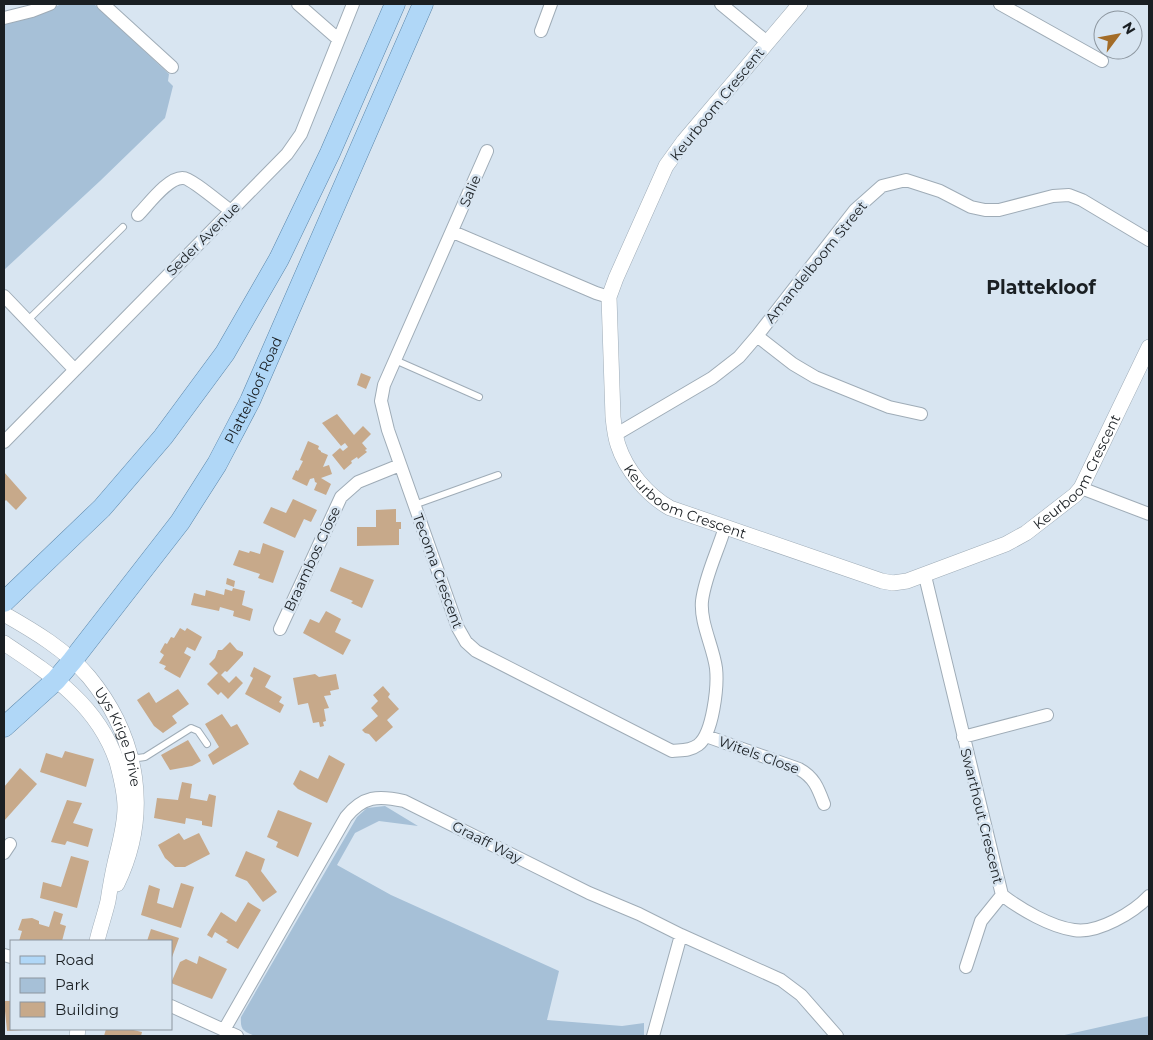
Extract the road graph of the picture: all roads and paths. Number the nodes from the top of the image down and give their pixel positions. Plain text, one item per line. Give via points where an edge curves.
1 (50, 4) edge
2 (104, 4) edge
3 (298, 4) edge
4 (353, 4) edge
5 (394, 4) edge
6 (423, 4) edge
7 (551, 4) edge
8 (722, 4) edge
9 (800, 4) edge
10 (1000, 4) edge
11 (4, 18) edge
12 (541, 31) dead end
13 (338, 39) junction
14 (768, 42) junction
15 (1102, 61) dead end
16 (172, 67) dead end
17 (487, 151) dead end
18 (231, 211) junction
19 (138, 215) dead end
20 (123, 227) dead end
21 (452, 232) junction
22 (1149, 240) edge
23 (4, 296) edge
24 (609, 297) junction
25 (27, 321) junction
26 (757, 336) junction
27 (1149, 347) edge
28 (395, 360) junction
29 (75, 370) junction
30 (479, 397) dead end
31 (921, 414) dead end
32 (615, 435) junction
33 (4, 442) edge
34 (400, 465) junction
35 (498, 475) dead end
36 (1081, 488) junction
37 (414, 505) junction
38 (1149, 514) edge
39 (726, 527) junction
40 (924, 576) junction
41 (4, 602) edge
42 (4, 614) edge
43 (280, 628) dead end
44 (4, 643) edge
45 (72, 661) junction
46 (56, 680) junction
47 (1047, 715) dead end
48 (4, 727) edge
49 (706, 736) junction
50 (963, 737) junction
51 (207, 744) dead end
52 (130, 755) junction
53 (824, 804) dead end
54 (1002, 895) junction
55 (1149, 896) edge
56 (108, 900) junction
57 (681, 935) junction
58 (97, 940) edge
59 (966, 967) dead end
60 (172, 1006) edge
61 (224, 1030) junction
62 (236, 1036) edge
63 (653, 1036) edge
64 (837, 1036) edge

1 - 11 street
2 - 16 street
3 - 13 street
4 - 13 street, Seder Avenue
5 - 41 main road via 322,171 279,259 225,353 163,437 102,508
6 - 45 main road, Plattekloof Road via 272,352 218,464 180,522
7 - 12 street
8 - 14 street
9 - 14 street, Keurboom Crescent
10 - 15 street
13 - 18 street, Seder Avenue via 300,134 287,154
14 - 24 street, Keurboom Crescent via 666,166
17 - 21 street, Salie
18 - 19 street via 184,178 167,184
18 - 29 street, Seder Avenue
20 - 25 lane
21 - 24 street
21 - 28 street, Tecoma Crescent
22 - 26 street, Amandelboom Street via 1069,195 985,210 926,186 906,180 896,182 882,186 856,210
23 - 25 street
24 - 32 street, Keurboom Crescent
25 - 29 street
26 - 31 street via 815,377 889,407
26 - 32 street, Amandelboom Street via 726,368
27 - 36 street, Keurboom Crescent
28 - 30 lane
28 - 34 street, Tecoma Crescent via 381,401
29 - 33 street, Seder Avenue
32 - 39 street, Keurboom Crescent via 626,461 654,498 670,508
34 - 37 street, Tecoma Crescent
34 - 43 street, Braambos Close via 358,482 341,497
35 - 37 lane
36 - 38 street
36 - 40 street, Keurboom Crescent via 1026,533
37 - 49 street, Tecoma Crescent via 458,628 476,651 672,751 687,750
39 - 40 street, Keurboom Crescent via 882,581 900,582
39 - 49 street via 702,601 716,668 715,699
40 - 50 street, Swarthout Crescent
42 - 45 street, Uys Krige Drive
44 - 46 street, Uys Krige Drive
45 - 46 main road, Plattekloof Road
45 - 52 street, Uys Krige Drive via 89,677 107,703
46 - 48 main road, Plattekloof Road
46 - 56 street, Uys Krige Drive via 100,725 123,784 124,826
47 - 50 street
49 - 53 street, Witels Close via 809,774
50 - 54 street, Swarthout Crescent
51 - 52 lane via 198,731 191,728 145,757
52 - 56 street, Uys Krige Drive via 137,784 136,823 125,866
54 - 55 street, Swarthout Crescent via 1019,908 1076,931 1125,916
54 - 59 street via 980,921
56 - 58 street, Uys Krige Drive
57 - 61 street, Graaff Way via 589,893 404,800 378,797 359,804 346,817
57 - 63 street
57 - 64 street, Graaff Way via 781,980 801,995
60 - 61 street
61 - 62 street

